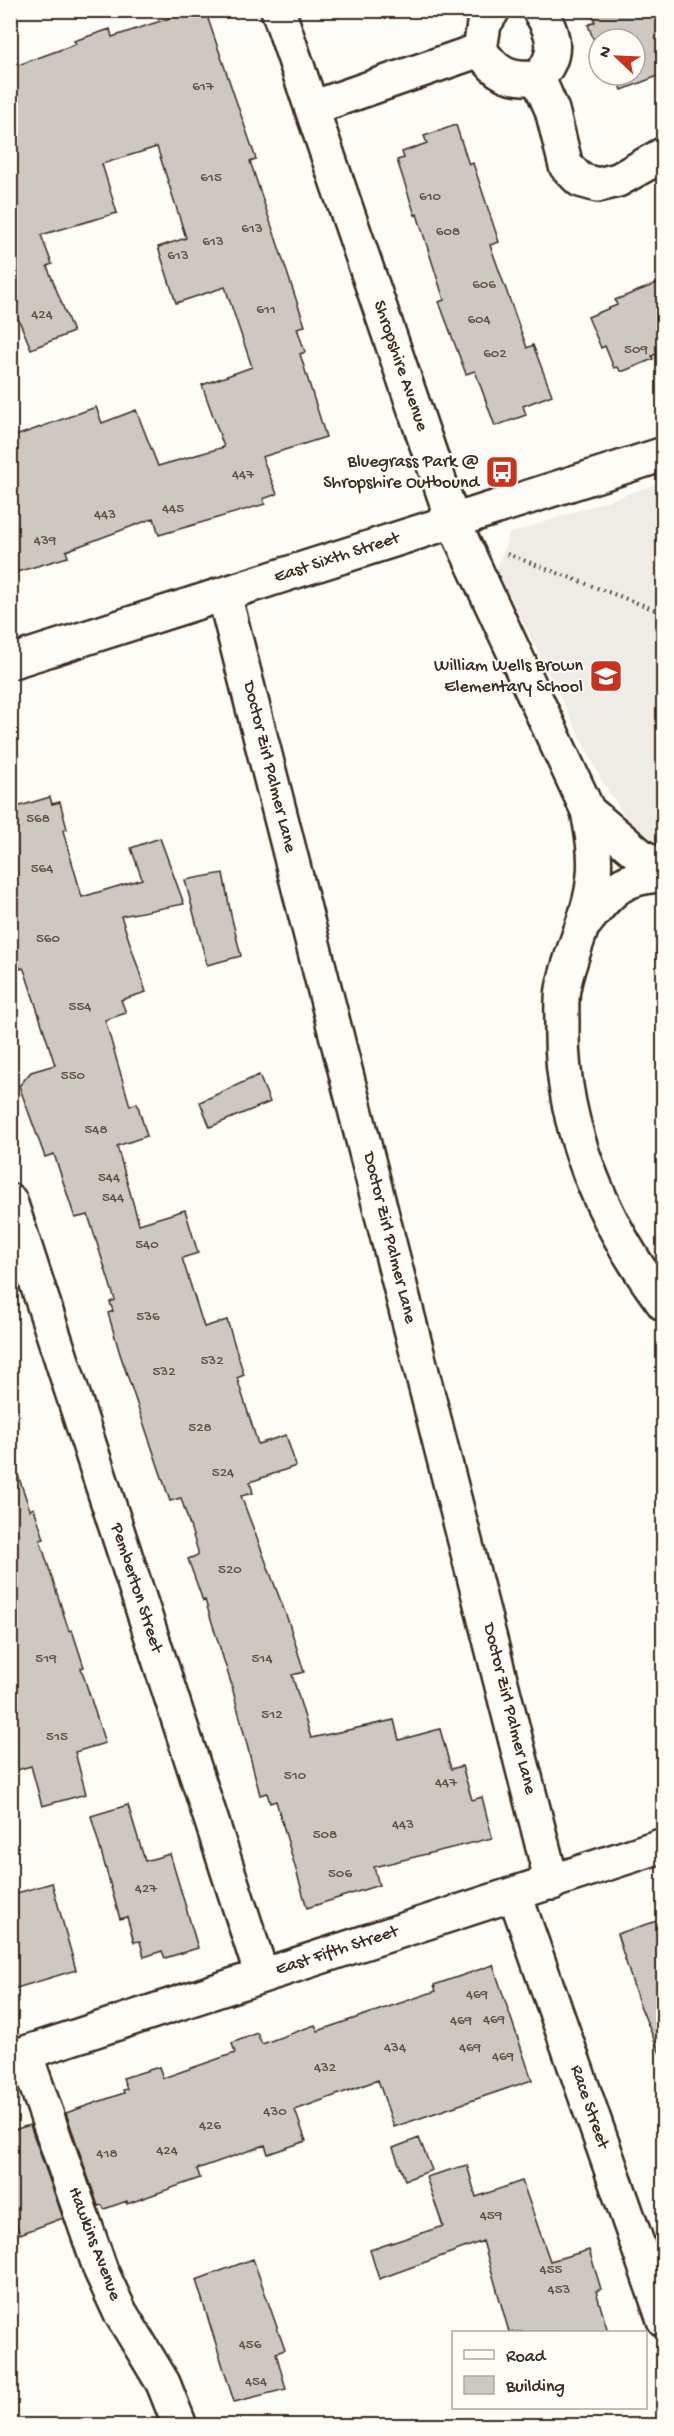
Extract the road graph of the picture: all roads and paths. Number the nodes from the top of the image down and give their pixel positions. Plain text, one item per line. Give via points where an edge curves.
1 (278, 10) edge
2 (493, 10) edge
3 (539, 10) edge
4 (480, 50) junction
5 (538, 78) junction
6 (312, 108) junction
7 (663, 154) edge
8 (663, 454) edge
9 (453, 521) junction
10 (500, 551) dead end
11 (224, 594) junction
12 (663, 613) edge
13 (10, 662) edge
14 (588, 812) junction
15 (663, 869) edge
16 (663, 875) edge
17 (582, 927) junction
18 (10, 1201) edge
19 (663, 1304) edge
20 (663, 1845) edge
21 (552, 1883) junction
22 (515, 1895) junction
23 (262, 1976) junction
24 (18, 2056) edge
25 (663, 2320) edge
26 (180, 2426) edge

1 - 6 street, Shropshire Avenue
2 - 4 street via 484,24
3 - 5 street via 553,48 550,65
4 - 5 street via 492,67 507,76
4 - 6 street
5 - 7 street via 552,110 566,166 580,180 598,185 618,180
6 - 9 street, Shropshire Avenue
8 - 9 street, East Sixth Street
9 - 11 street, East Sixth Street
9 - 14 street, Shropshire Avenue
10 - 12 path
11 - 13 street, East Sixth Street
11 - 21 street, Doctor Zirl Palmer Lane
14 - 15 street, Shropshire Avenue
14 - 17 street, Shropshire Avenue via 595,850 594,877
16 - 17 street, Shropshire Avenue via 642,875 611,891
17 - 19 street, Shropshire Avenue via 563,991 562,1050 568,1097 589,1174 643,1276
18 - 23 street, Pemberton Street
20 - 21 street, East Fifth Street
21 - 22 street, East Fifth Street
22 - 23 street, East Fifth Street
22 - 25 street, Race Street
23 - 24 street, East Fifth Street
24 - 26 street, Hawkins Avenue via 101,2271 120,2312 163,2383

